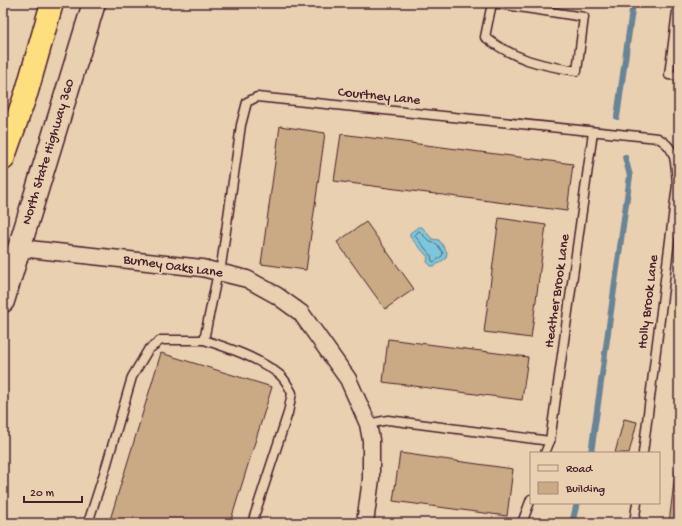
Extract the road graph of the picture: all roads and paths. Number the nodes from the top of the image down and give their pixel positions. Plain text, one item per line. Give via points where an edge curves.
1 (52, 3) edge
2 (94, 3) edge
3 (492, 3) edge
4 (678, 3) edge
5 (679, 76) edge
6 (593, 132) junction
7 (674, 154) joint
8 (3, 159) edge
9 (20, 248) junction
10 (219, 272) junction
11 (3, 300) edge
12 (204, 340) junction
13 (368, 424) junction
14 (550, 441) junction
15 (545, 452) edge
16 (643, 452) edge
17 (530, 502) edge
18 (637, 504) edge
19 (88, 523) edge
20 (252, 523) edge
21 (365, 523) edge
22 (522, 523) edge
23 (634, 523) edge

1 - 8 highway
2 - 9 main road, North State Highway 360
3 - 3 lane via 485,37 502,50 540,66 576,70 584,17
4 - 5 lane via 669,75
6 - 7 lane, Courtney Lane via 658,138 669,144
6 - 10 lane, Courtney Lane via 257,97 247,102 241,126
6 - 14 lane, Heather Brook Lane
7 - 16 lane, Holly Brook Lane via 677,184
9 - 10 street, Burney Oaks Lane
9 - 11 main road, North State Highway 360
10 - 12 lane, Courtney Lane
10 - 13 street, Burney Oaks Lane via 247,279 301,313 348,379
12 - 19 lane via 160,340 148,350 132,377
12 - 20 lane via 264,365 281,376 292,393 288,413
13 - 14 lane via 388,420
13 - 21 street, Burney Oaks Lane via 371,440 371,479
14 - 15 lane, Heather Brook Lane
17 - 22 lane
18 - 23 lane

